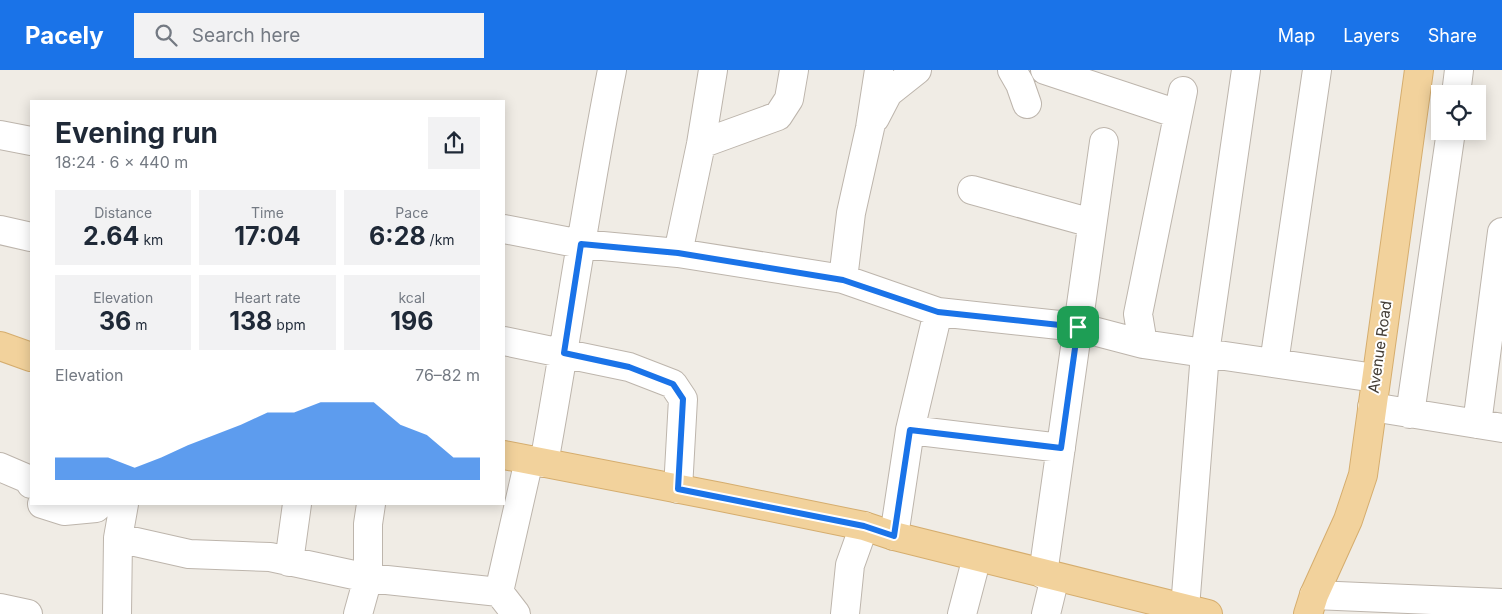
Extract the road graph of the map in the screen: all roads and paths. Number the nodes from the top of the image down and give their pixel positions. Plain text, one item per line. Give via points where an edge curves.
1 (612, 70) edge
2 (713, 70) edge
3 (794, 70) edge
4 (879, 70) edge
5 (917, 70) edge
6 (1012, 70) edge
7 (1045, 70) edge
8 (1246, 70) edge
9 (1317, 70) edge
10 (1419, 70) edge
11 (1460, 70) edge
12 (1458, 85) edge
13 (1027, 104) dead end
14 (870, 128) junction
15 (0, 135) edge
16 (1450, 140) edge
17 (30, 141) edge
18 (1104, 142) dead end
19 (701, 144) junction
20 (972, 190) dead end
21 (1092, 223) junction
22 (505, 229) edge
23 (0, 230) edge
24 (1502, 232) edge
25 (30, 236) edge
26 (581, 244) junction
27 (678, 253) junction
28 (843, 280) junction
29 (938, 312) junction
30 (1078, 327) junction
31 (505, 341) edge
32 (1143, 344) junction
33 (0, 346) edge
34 (564, 353) junction
35 (1205, 353) junction
36 (30, 357) edge
37 (1274, 364) junction
38 (1376, 378) junction
39 (1372, 408) junction
40 (1410, 414) junction
41 (1490, 426) edge
42 (910, 430) junction
43 (1061, 448) junction
44 (526, 459) edge
45 (0, 467) edge
46 (30, 482) edge
47 (678, 489) junction
48 (45, 505) edge
49 (99, 505) edge
50 (124, 505) edge
51 (298, 505) edge
52 (371, 505) edge
53 (864, 526) junction
54 (894, 536) junction
55 (118, 538) junction
56 (977, 557) junction
57 (289, 562) junction
58 (1049, 576) junction
59 (368, 578) junction
60 (499, 592) junction
61 (1502, 603) edge
62 (1311, 605) edge
63 (0, 608) edge
64 (1197, 611) edge
65 (28, 614) edge
66 (117, 614) edge
67 (358, 614) edge
68 (516, 614) edge
69 (845, 614) edge
70 (962, 614) edge
71 (1046, 614) edge

1 - 26 street
2 - 19 street
3 - 19 street via 789,100 778,116
4 - 14 street
5 - 14 street via 888,93
6 - 13 street
7 - 32 street via 1181,102 1138,314
8 - 35 street
9 - 37 street
10 - 38 main road, Avenue Road
11 - 12 street
14 - 28 street via 850,213
15 - 17 street
16 - 40 street
18 - 21 street
19 - 27 street
20 - 21 street
21 - 30 street
22 - 26 street
23 - 25 street
24 - 41 street
26 - 27 street
26 - 34 street
27 - 28 street
28 - 29 street
29 - 30 street
29 - 42 street
30 - 32 street
30 - 43 street
31 - 34 street
32 - 35 street
33 - 36 main road
34 - 44 street
34 - 47 street via 629,367 673,384 683,399
35 - 37 street
35 - 64 street
37 - 38 street
38 - 39 main road, Avenue Road
39 - 40 street
39 - 62 main road, Avenue Road via 1363,475 1348,520
40 - 41 street
42 - 43 street
42 - 54 street
43 - 58 street
44 - 47 main road
44 - 60 street
45 - 46 street via 28,478
47 - 53 main road
48 - 49 street via 64,511
50 - 55 street
51 - 57 street
52 - 59 street
53 - 54 main road
53 - 69 street via 850,566
54 - 56 main road
55 - 57 street via 190,554 270,557
55 - 66 street
56 - 58 main road
56 - 70 street
57 - 59 street
58 - 64 main road
58 - 71 street
59 - 60 street
59 - 67 street
60 - 68 street
61 - 62 street
63 - 65 street

